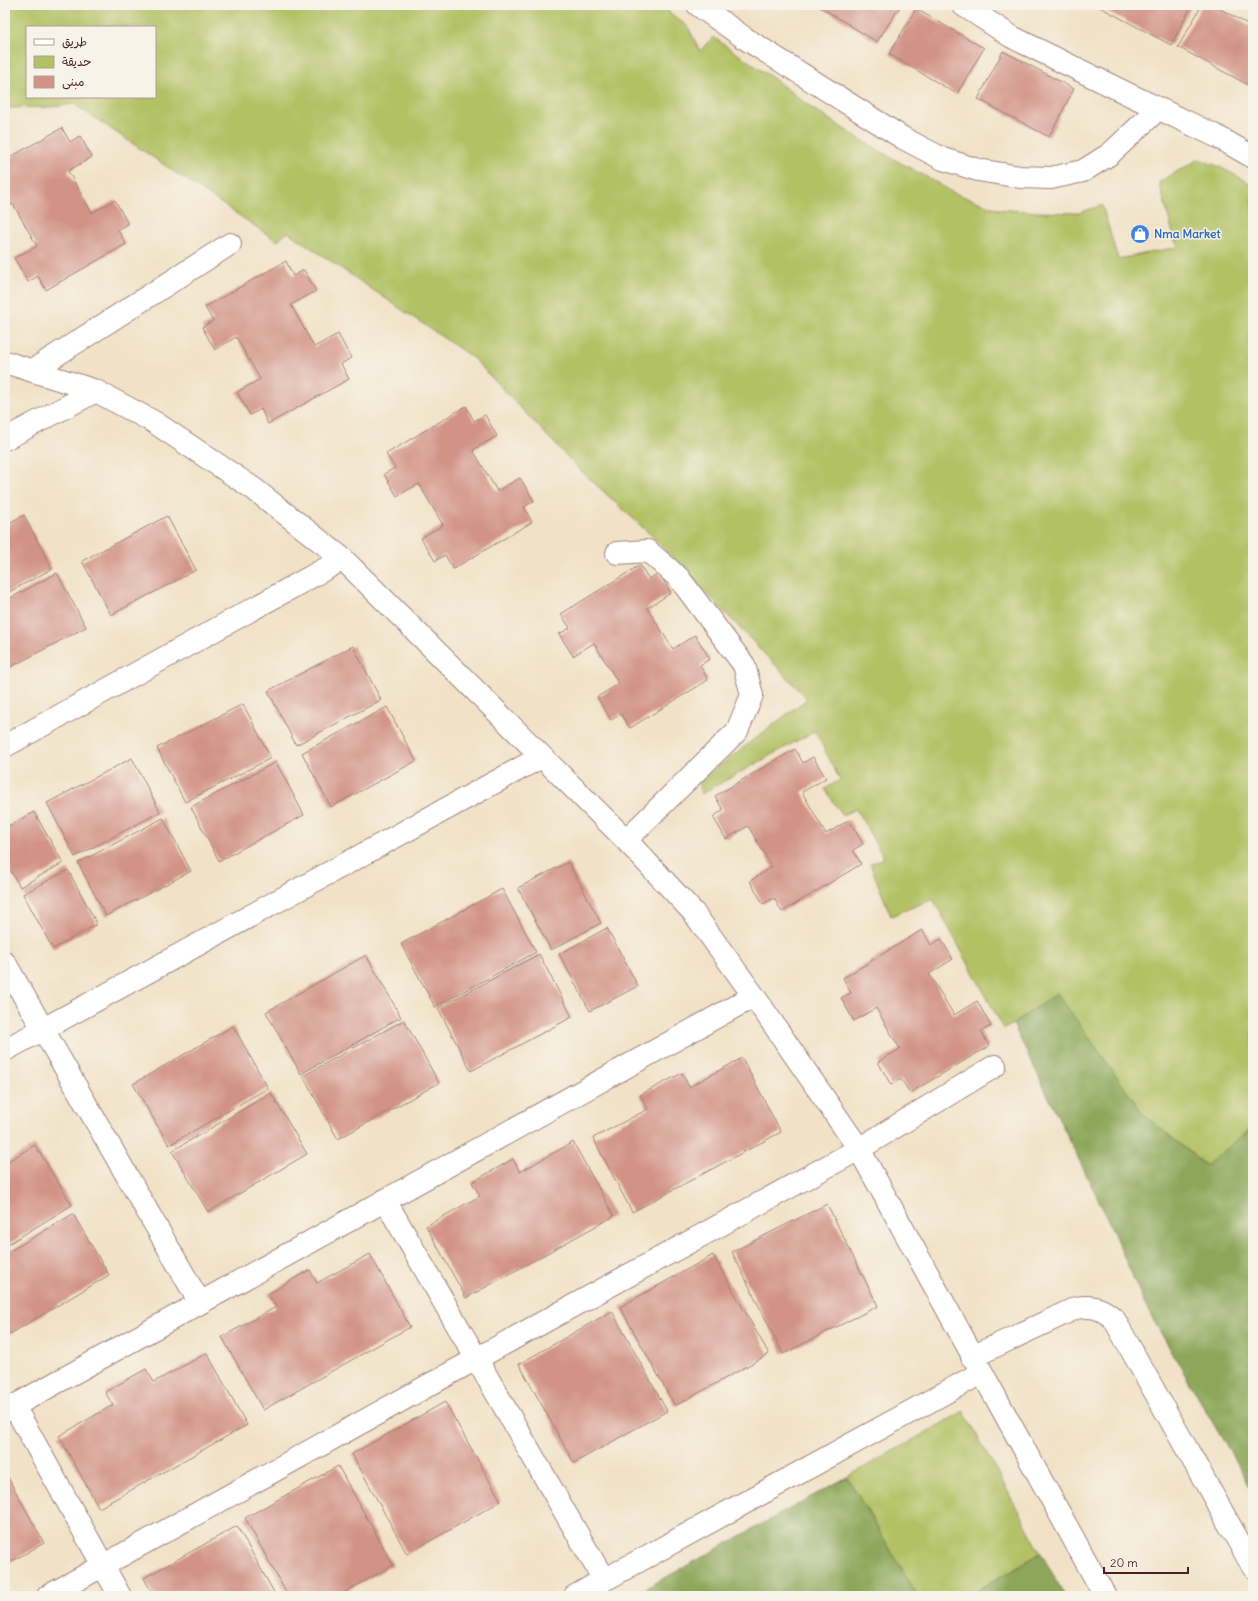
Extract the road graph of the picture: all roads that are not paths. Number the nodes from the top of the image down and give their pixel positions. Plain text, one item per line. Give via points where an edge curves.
1 (698, 5) edge
2 (963, 5) edge
3 (1158, 108) junction
4 (1253, 157) edge
5 (230, 244) dead end
6 (5, 362) edge
7 (33, 370) junction
8 (96, 391) junction
9 (5, 439) edge
10 (617, 554) dead end
11 (343, 559) junction
12 (5, 746) edge
13 (541, 757) junction
14 (626, 840) junction
15 (5, 963) edge
16 (754, 996) junction
17 (43, 1030) junction
18 (5, 1050) edge
19 (994, 1066) dead end
20 (859, 1149) junction
21 (385, 1200) junction
22 (200, 1303) junction
23 (476, 1359) junction
24 (977, 1365) junction
25 (10, 1409) edge
26 (103, 1566) junction
27 (1253, 1567) edge
28 (604, 1580) junction
29 (48, 1596) edge
30 (120, 1596) edge
31 (575, 1596) edge
32 (1105, 1596) edge

1 - 3 street via 746,39 903,138 943,159 978,170 1020,177 1051,178 1083,171 1110,154
2 - 3 street via 1012,36
3 - 4 street
5 - 7 street
6 - 7 street
7 - 8 street
8 - 9 street
8 - 11 street via 154,422 254,489
10 - 14 street via 648,551 679,578 744,665 752,695 737,732
11 - 12 street
11 - 13 street
13 - 14 street
13 - 17 street
14 - 16 street via 693,912
15 - 17 street
16 - 20 street
16 - 21 street
17 - 18 street
17 - 22 street
19 - 20 street
20 - 23 street
20 - 24 street
21 - 22 street
21 - 23 street
22 - 25 street
23 - 26 street
23 - 28 street
24 - 27 street via 1076,1308 1087,1306 1106,1312 1114,1319
24 - 28 street
24 - 32 street
25 - 26 street
26 - 29 street
26 - 30 street
28 - 31 street

